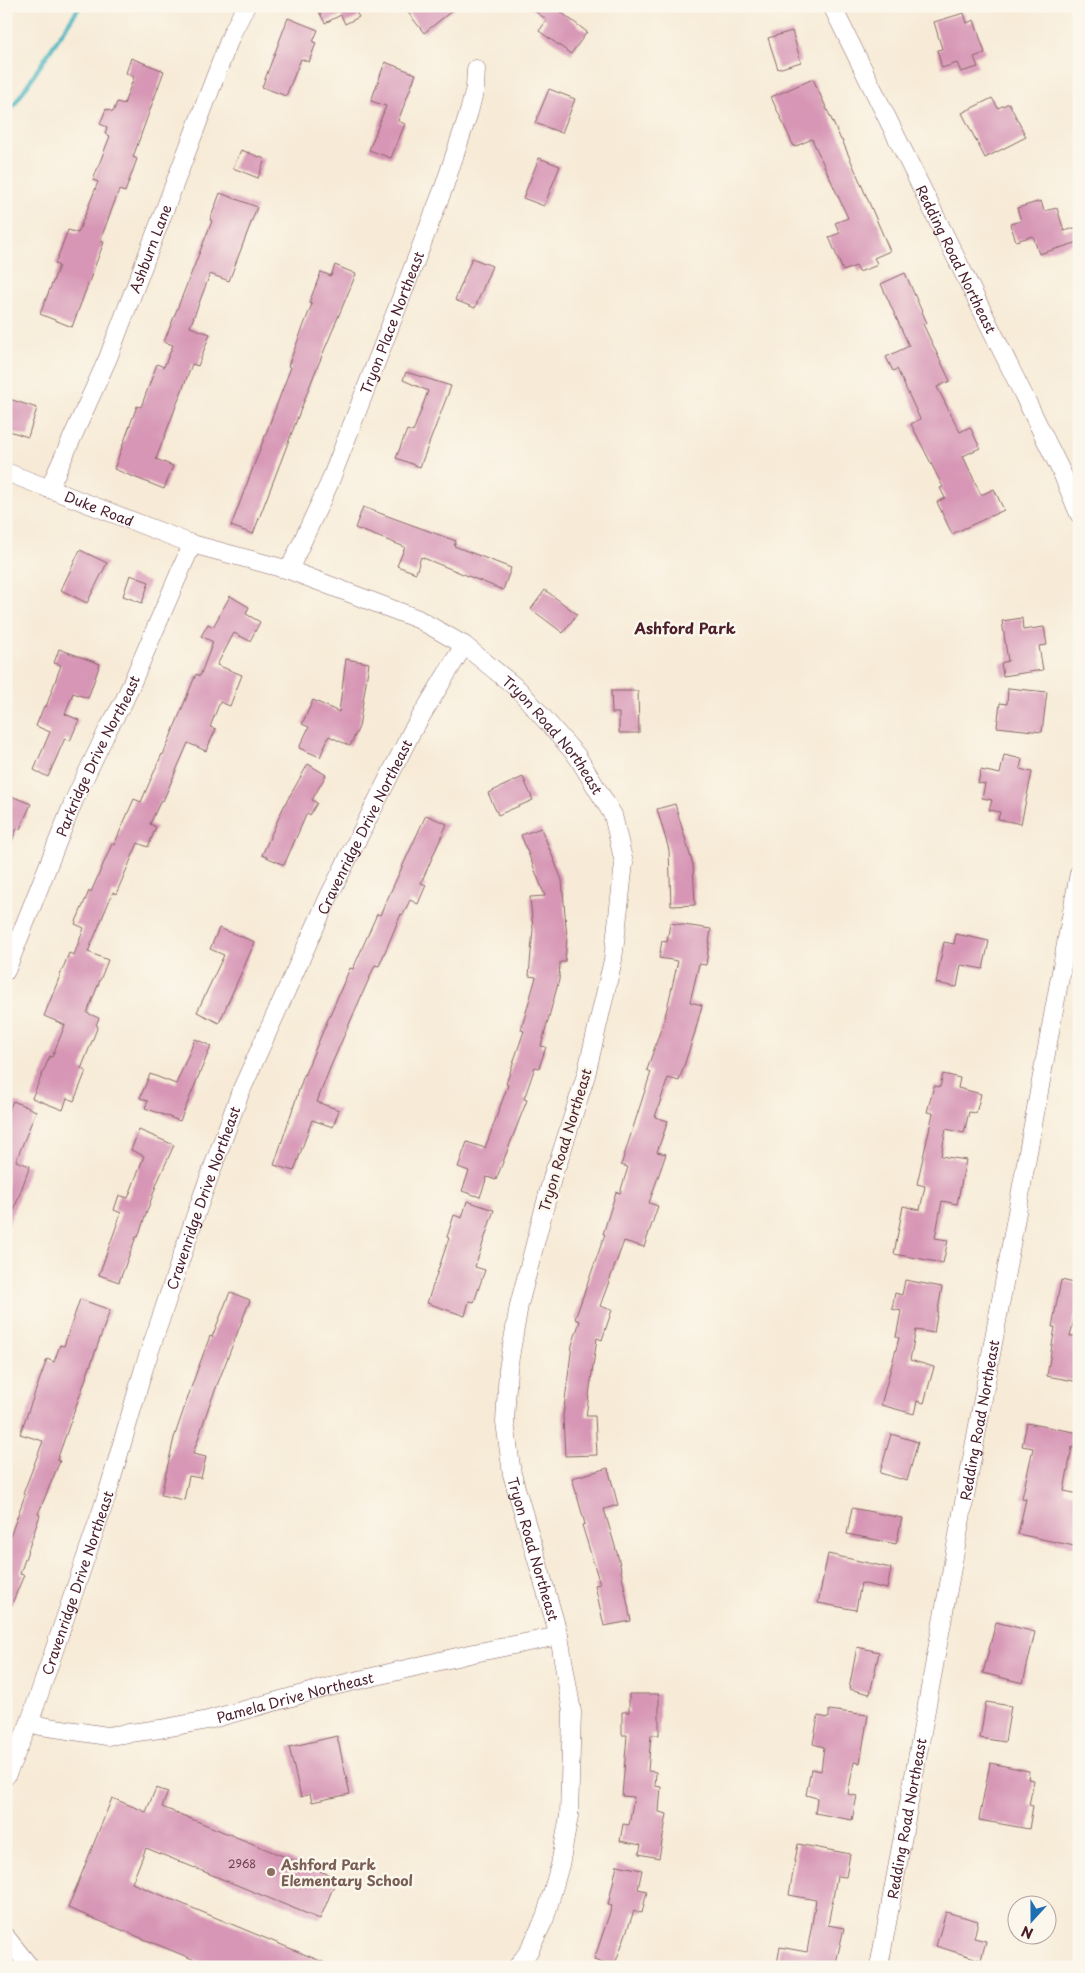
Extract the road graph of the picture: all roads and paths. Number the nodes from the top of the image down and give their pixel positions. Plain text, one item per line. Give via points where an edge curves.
1 (246, 6) edge
2 (832, 6) edge
3 (476, 69) dead end
4 (6, 472) edge
5 (50, 489) junction
6 (1079, 514) edge
7 (192, 544) junction
8 (289, 570) junction
9 (464, 645) junction
10 (1079, 873) edge
11 (1076, 910) edge
12 (6, 971) edge
13 (559, 1636) junction
14 (29, 1724) junction
15 (6, 1776) edge
16 (6, 1936) edge
17 (30, 1967) edge
18 (517, 1967) edge
19 (879, 1967) edge

1 - 5 street, Ashburn Lane via 232,32 108,358
2 - 6 street, Redding Road Northeast
3 - 8 street, Tryon Place Northeast via 469,112 444,187 329,484
4 - 5 street, Duke Road
5 - 7 street, Duke Road
7 - 8 street, Tryon Road Northeast
7 - 12 street, Parkridge Drive Northeast via 124,701 75,798
8 - 9 street, Tryon Road Northeast via 418,618
9 - 13 street, Tryon Road Northeast via 519,690 577,756 613,815 624,863 613,960 586,1075 537,1232 508,1369 505,1422 512,1474
9 - 14 street, Cravenridge Drive Northeast via 411,733 330,894 240,1093 198,1205 147,1359 107,1495
10 - 11 street, Redding Road Northeast
11 - 19 street, Redding Road Northeast
13 - 14 street, Pamela Drive Northeast via 474,1653 208,1720 160,1729 107,1736
13 - 18 street, Tryon Road Northeast via 572,1712 569,1816 546,1918
14 - 15 street, Cravenridge Drive Northeast
16 - 17 street

